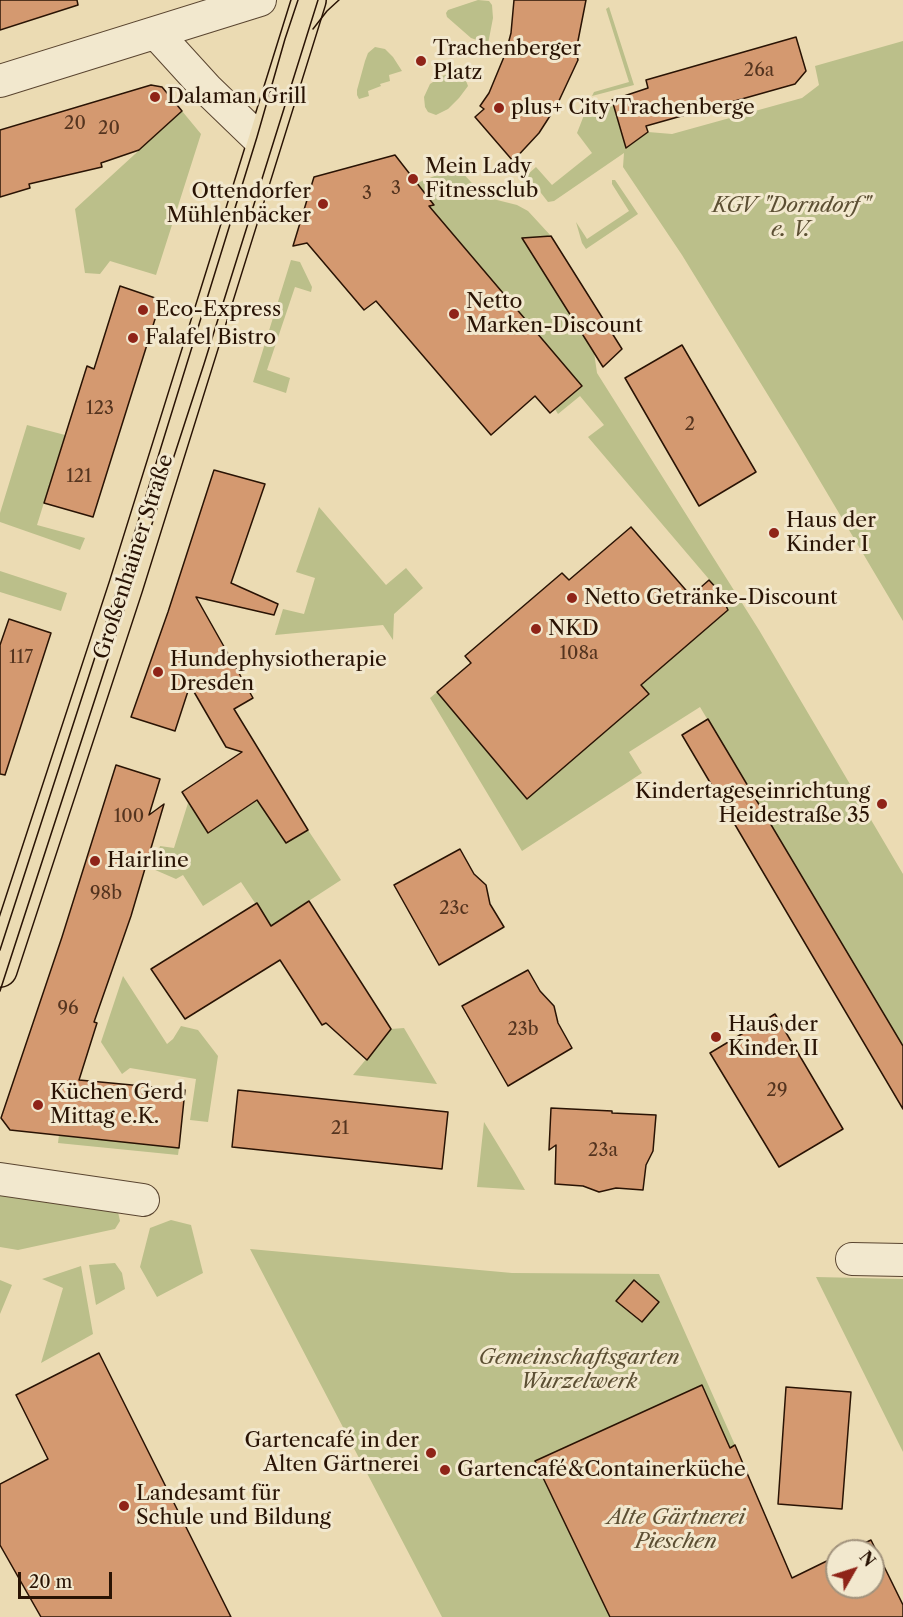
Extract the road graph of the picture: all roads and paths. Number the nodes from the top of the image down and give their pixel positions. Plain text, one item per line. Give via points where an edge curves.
1 (261, 0) edge
2 (309, 0) edge
3 (156, 33) junction
4 (0, 81) edge
5 (264, 144) junction
6 (0, 970) edge
7 (0, 1179) edge
8 (143, 1200) dead end
9 (852, 1259) dead end
10 (903, 1260) edge

1 - 3 street
2 - 5 main road
3 - 4 street
3 - 5 street
5 - 6 main road, Großenhainer Straße via 126,586
7 - 8 street
9 - 10 street

